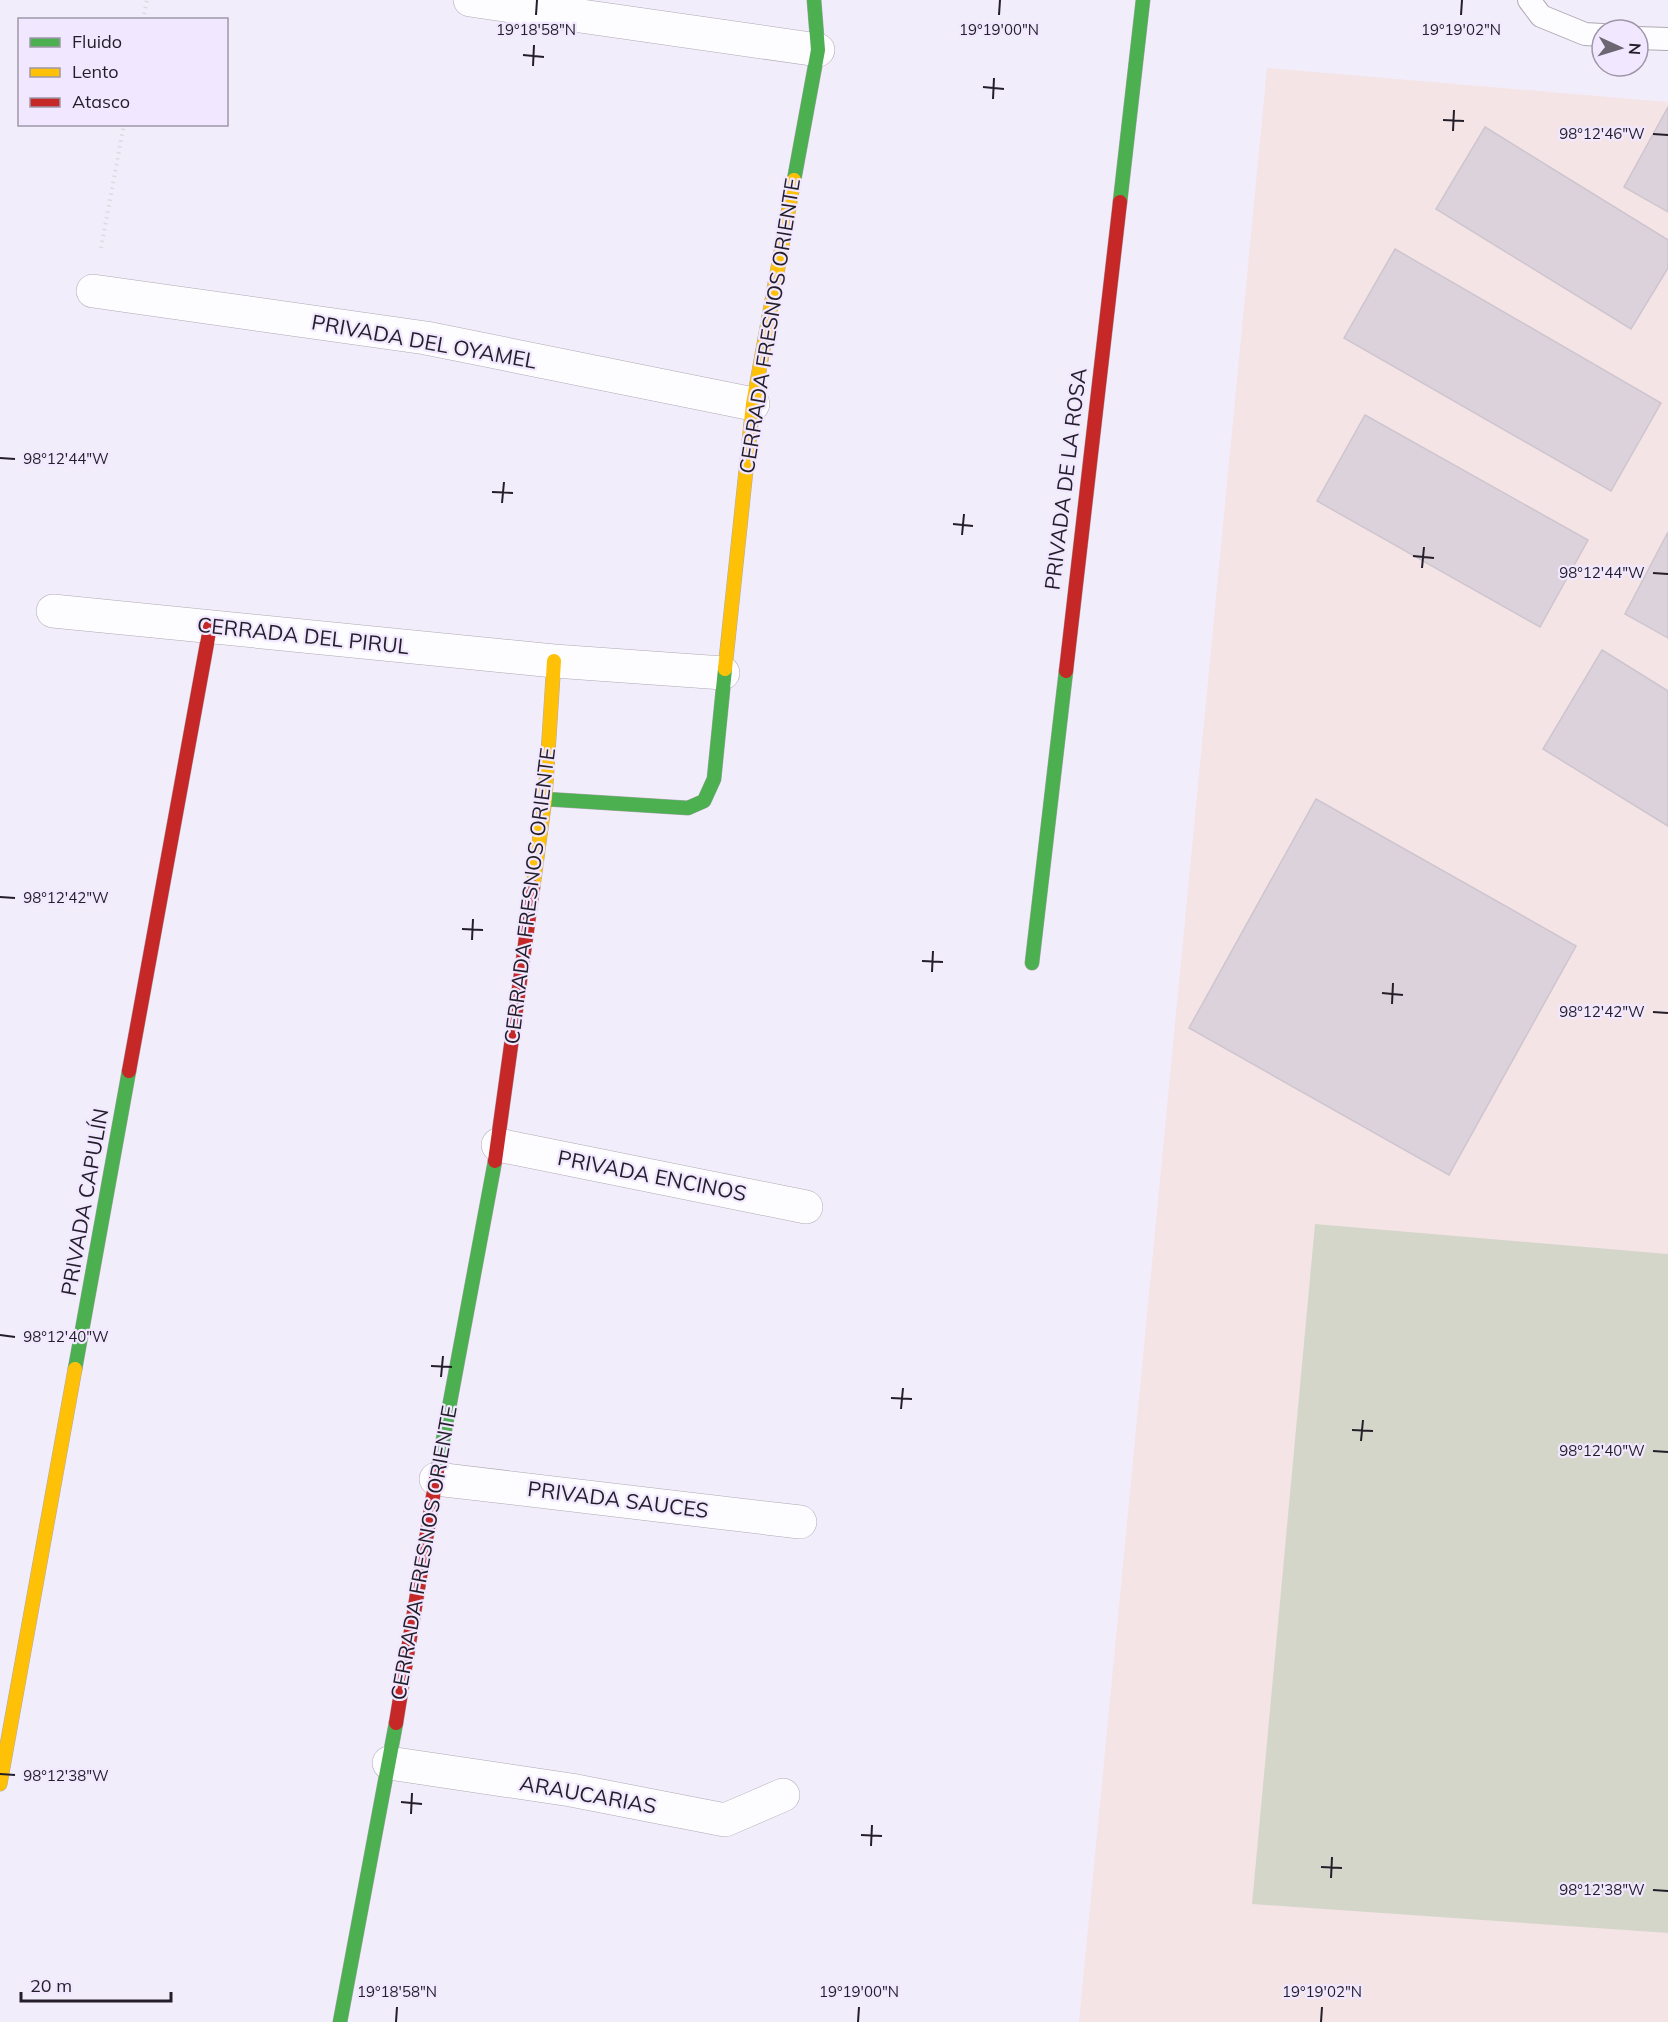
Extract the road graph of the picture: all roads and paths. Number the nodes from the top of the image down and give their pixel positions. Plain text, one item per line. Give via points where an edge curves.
1 (147, 0) edge
2 (470, 0) edge
3 (814, 0) edge
4 (1143, 0) edge
5 (1529, 0) edge
6 (143, 18) edge
7 (1590, 34) edge
8 (1650, 38) edge
9 (1668, 39) edge
10 (818, 50) junction
11 (124, 126) edge
12 (93, 291) joint
13 (753, 404) junction
14 (53, 611) dead end
15 (210, 627) junction
16 (554, 661) junction
17 (723, 673) junction
18 (546, 799) junction
19 (1032, 963) dead end
20 (498, 1145) junction
21 (806, 1207) dead end
22 (436, 1479) junction
23 (800, 1522) dead end
24 (389, 1762) junction
25 (0, 1784) edge
26 (783, 1795) dead end
27 (340, 2022) edge

1 - 6 path
2 - 10 street
3 - 10 street, CERRADA FRESNOS ORIENTE
4 - 19 street, PRIVADA DE LA ROSA
5 - 7 lane via 1542,16
8 - 9 lane
10 - 13 street, CERRADA FRESNOS ORIENTE
11 - 12 path
12 - 13 street, PRIVADA DEL OYAMEL via 426,338
13 - 17 street, CERRADA FRESNOS ORIENTE
14 - 15 street, CERRADA DEL PIRUL
15 - 16 street, CERRADA DEL PIRUL
15 - 25 street, PRIVADA CAPULÍN
16 - 17 street
16 - 18 street, CERRADA FRESNOS ORIENTE
17 - 18 street, CERRADA FRESNOS ORIENTE via 714,780 704,801 688,808
18 - 20 street, CERRADA FRESNOS ORIENTE
20 - 21 street, PRIVADA ENCINOS
20 - 22 street, CERRADA FRESNOS ORIENTE
22 - 23 street, PRIVADA SAUCES
22 - 24 street, CERRADA FRESNOS ORIENTE
24 - 26 street, ARAUCARIAS via 571,1790 725,1820
24 - 27 street, CERRADA FRESNOS ORIENTE

